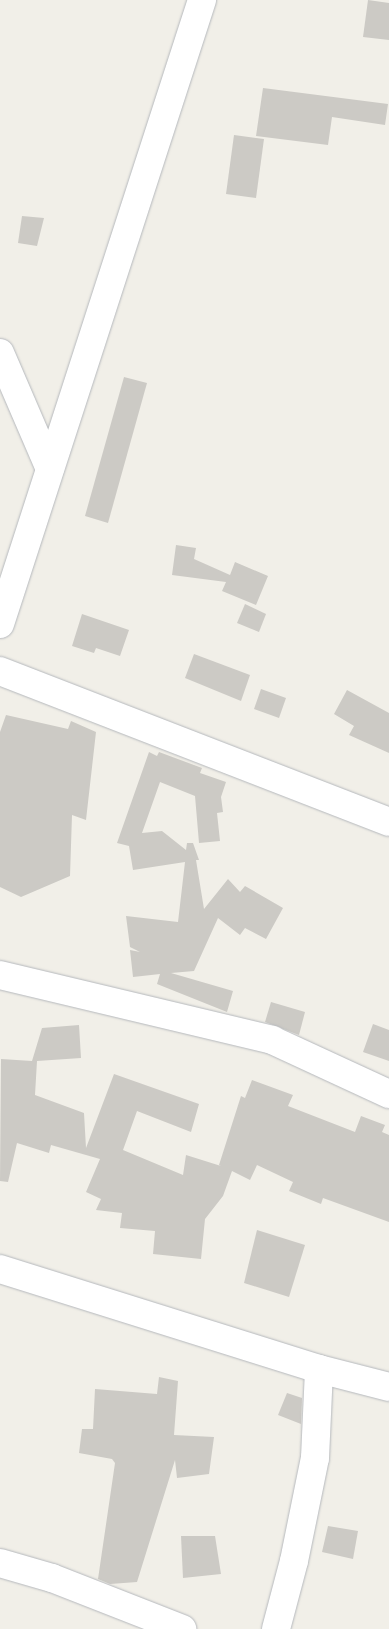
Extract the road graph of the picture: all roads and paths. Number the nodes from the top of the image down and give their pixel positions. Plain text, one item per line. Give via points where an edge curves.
1 (202, 0) edge
2 (0, 353) edge
3 (50, 469) junction
4 (0, 624) edge
5 (0, 671) edge
6 (389, 822) edge
7 (0, 975) edge
8 (389, 1094) edge
9 (0, 1269) edge
10 (319, 1370) junction
11 (389, 1387) edge
12 (0, 1563) edge
13 (182, 1629) edge
14 (276, 1629) edge

1 - 3 street
2 - 3 street
3 - 4 street
5 - 6 street
7 - 8 street via 272,1040
9 - 10 street
10 - 11 street
10 - 14 street via 315,1458
12 - 13 street via 52,1578

